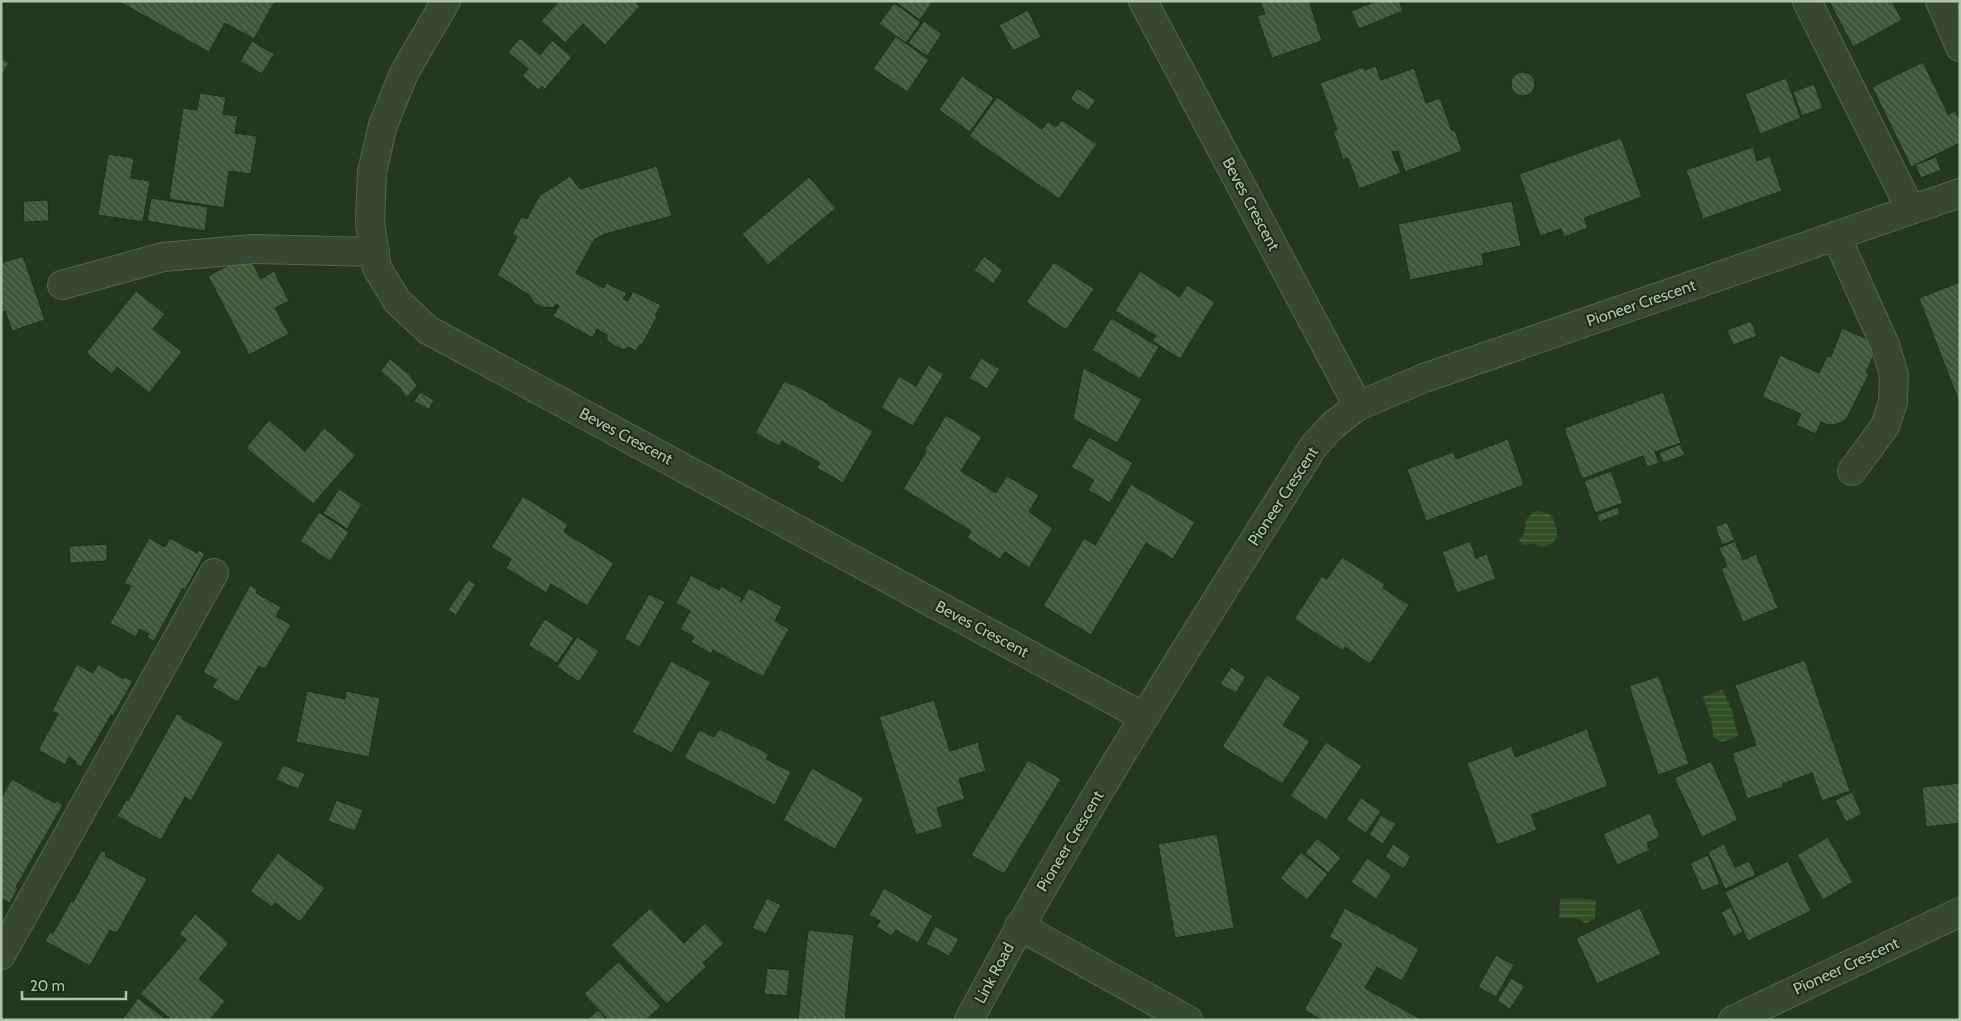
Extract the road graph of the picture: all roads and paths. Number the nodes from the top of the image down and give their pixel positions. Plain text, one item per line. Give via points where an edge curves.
1 (446, 1) edge
2 (1144, 1) edge
3 (1806, 1) edge
4 (1940, 1) edge
5 (1960, 47) edge
6 (1960, 193) edge
7 (1911, 210) junction
8 (1836, 236) junction
9 (375, 252) junction
10 (62, 284) dead end
11 (1358, 406) junction
12 (1852, 471) dead end
13 (214, 573) dead end
14 (1144, 717) junction
15 (1960, 912) edge
16 (1019, 926) junction
17 (1, 955) edge
18 (969, 1020) edge
19 (1188, 1020) edge
20 (1733, 1020) edge

1 - 9 street, Beves Crescent via 404,73 383,125 372,172 370,224
2 - 11 street, Beves Crescent
3 - 7 street
4 - 5 street
6 - 7 street, Pioneer Crescent
7 - 8 street, Pioneer Crescent
8 - 11 street, Pioneer Crescent via 1424,378
8 - 12 street via 1885,345 1894,375 1893,402 1885,426
9 - 10 street via 253,249 163,257
9 - 14 street, Beves Crescent via 377,268 397,301 428,330
11 - 14 street, Pioneer Crescent via 1313,446
13 - 17 street
14 - 16 street, Pioneer Crescent
15 - 20 street, Pioneer Crescent
16 - 18 street, Link Road
16 - 19 street

